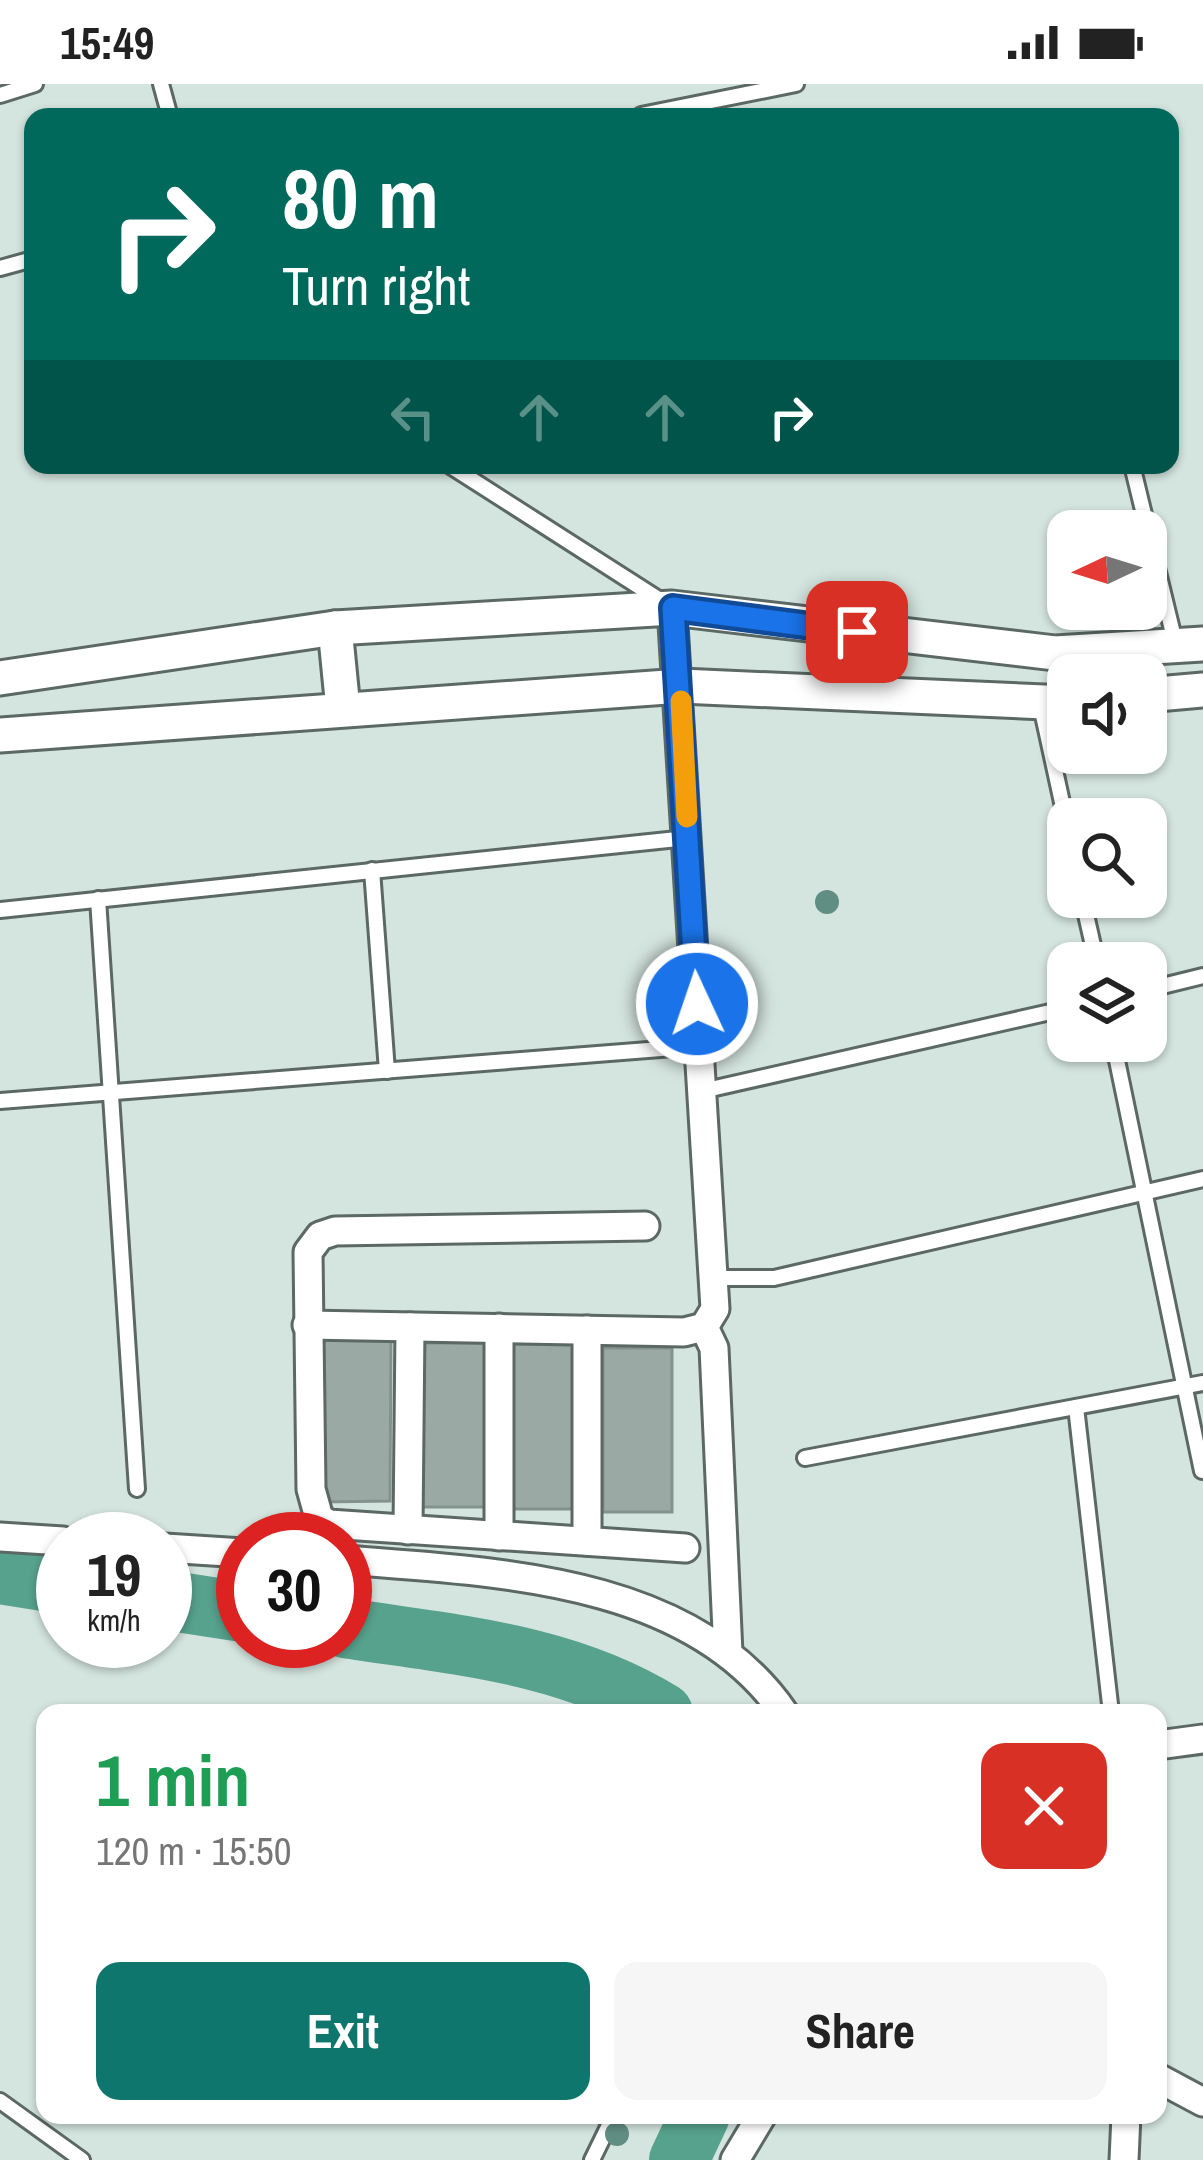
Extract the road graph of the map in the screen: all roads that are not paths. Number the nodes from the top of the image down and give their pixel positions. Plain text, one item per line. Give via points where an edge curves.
1 (35, 84) edge
2 (796, 84) edge
3 (0, 94) edge
4 (676, 108) edge
5 (462, 474) edge
6 (1135, 474) edge
7 (673, 608) junction
8 (335, 628) junction
9 (1190, 645) edge
10 (0, 678) edge
11 (681, 686) junction
12 (1203, 690) edge
13 (1167, 693) edge
14 (1047, 705) edge
15 (343, 710) junction
16 (91, 729) junction
17 (0, 736) edge
18 (0, 753) edge
19 (688, 838) junction
20 (372, 870) junction
21 (98, 899) junction
22 (0, 910) edge
23 (1203, 976) edge
24 (1167, 985) edge
25 (1047, 1013) edge
26 (699, 1046) junction
27 (1117, 1062) edge
28 (387, 1070) junction
29 (702, 1091) junction
30 (114, 1092) junction
31 (0, 1101) edge
32 (1203, 1179) edge
33 (1144, 1191) junction
34 (645, 1226) dead end
35 (714, 1278) junction
36 (307, 1325) junction
37 (410, 1327) junction
38 (704, 1327) junction
39 (499, 1328) junction
40 (587, 1330) junction
41 (1203, 1383) edge
42 (1185, 1386) junction
43 (1076, 1407) junction
44 (805, 1458) dead end
45 (1202, 1471) edge
46 (137, 1489) dead end
47 (408, 1530) junction
48 (499, 1535) junction
49 (0, 1537) edge
50 (36, 1539) edge
51 (587, 1541) junction
52 (685, 1548) dead end
53 (372, 1562) edge
54 (728, 1653) junction
55 (776, 1704) edge
56 (1110, 1704) edge
57 (1203, 1739) edge
58 (1167, 1744) edge
59 (1167, 2083) edge
60 (0, 2101) edge
61 (1203, 2102) edge
62 (610, 2124) edge
63 (757, 2124) edge
64 (1126, 2124) edge
65 (82, 2160) edge
66 (592, 2160) edge
67 (735, 2160) edge
68 (1124, 2160) edge

1 - 3 lane
2 - 4 lane
5 - 7 lane
6 - 9 lane
7 - 8 street
7 - 9 street via 995,649
7 - 11 street
8 - 10 street
8 - 15 street
11 - 14 street
11 - 15 street
11 - 19 street
12 - 13 street
15 - 16 street
16 - 17 street
16 - 18 street
19 - 20 lane
19 - 26 street
20 - 21 lane
20 - 28 lane
21 - 22 lane
21 - 30 lane
23 - 24 lane
25 - 29 lane
26 - 28 lane
26 - 29 street
27 - 33 lane
28 - 30 lane
29 - 35 street
30 - 31 lane
30 - 46 lane
32 - 33 lane
33 - 35 lane via 774,1278
33 - 42 lane
34 - 36 street via 335,1231 308,1252
35 - 38 street via 715,1309
36 - 37 street
36 - 47 street via 311,1489 319,1518
37 - 39 street
37 - 47 street
38 - 40 street
38 - 54 street via 714,1348
39 - 40 street
39 - 48 street
40 - 51 street
41 - 42 lane
42 - 43 lane
42 - 45 lane
43 - 44 lane
43 - 56 lane
47 - 48 street
48 - 51 street
49 - 50 street
51 - 52 street
53 - 54 street via 489,1571 584,1590 669,1620
54 - 55 street
57 - 58 street
59 - 61 street
60 - 65 lane
62 - 66 lane
63 - 67 street
64 - 68 street

